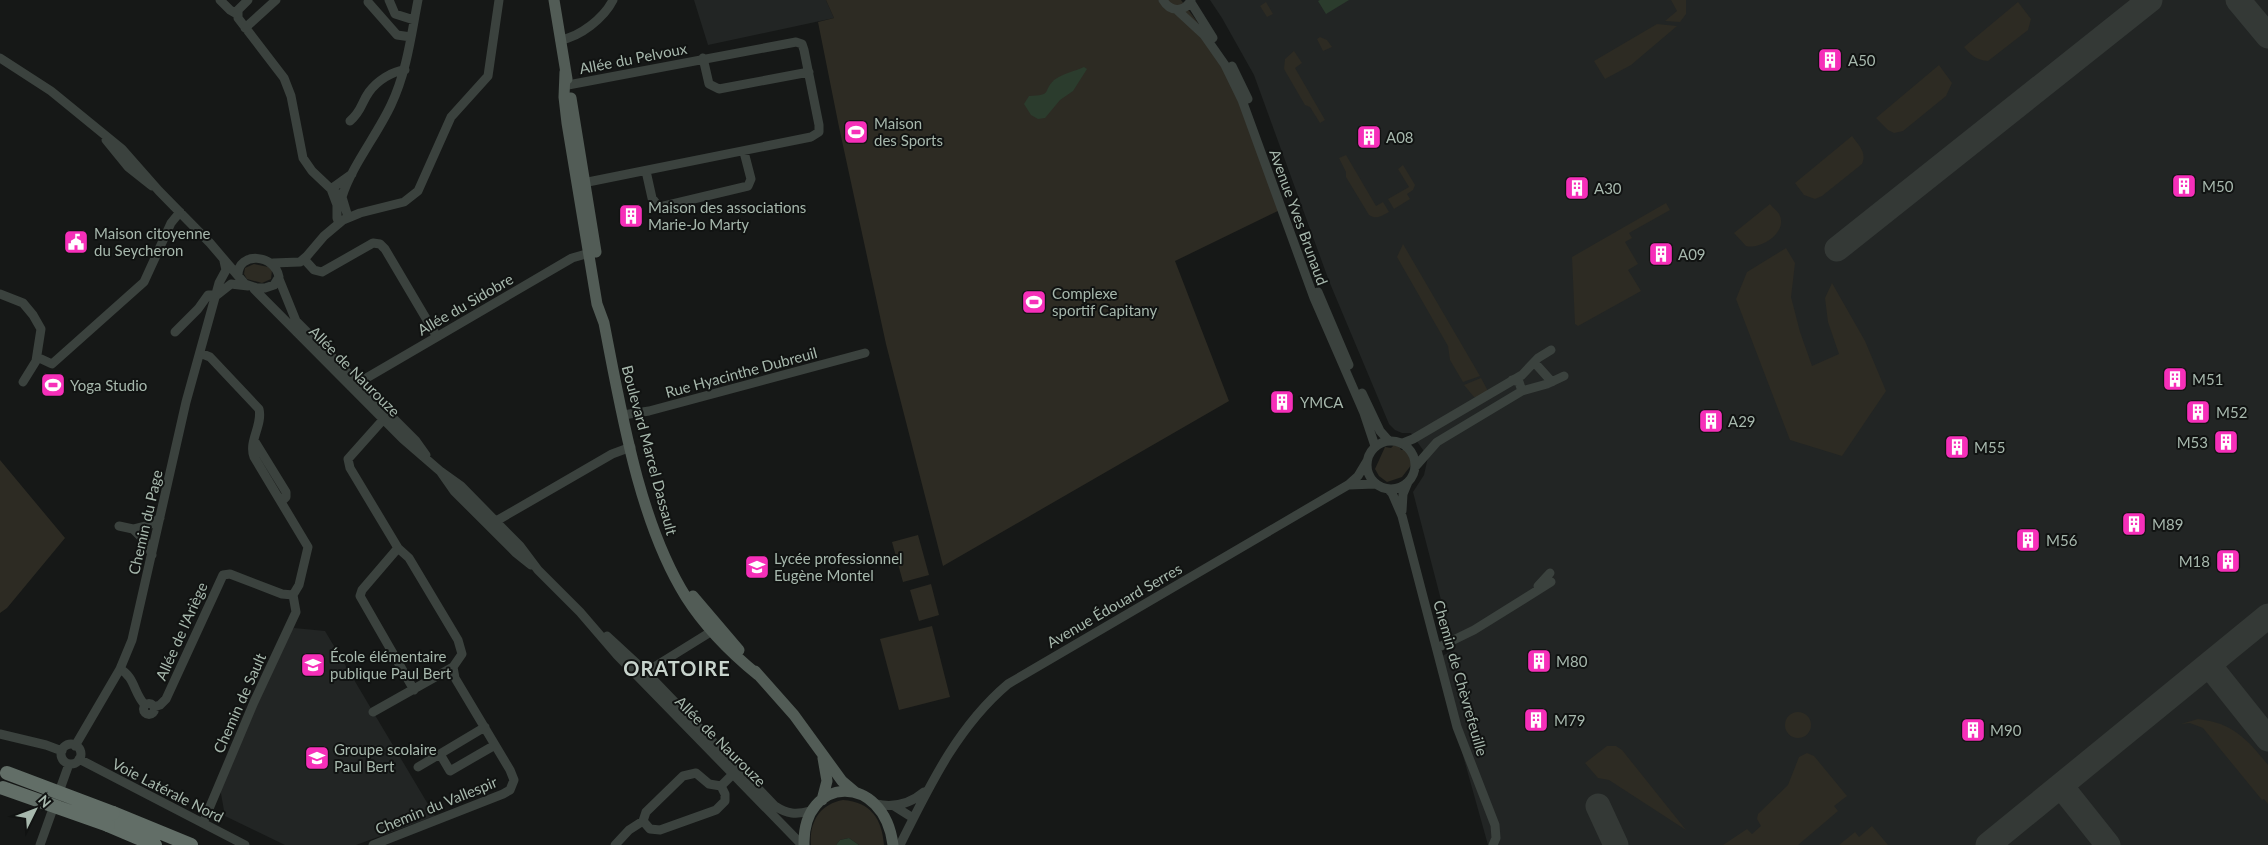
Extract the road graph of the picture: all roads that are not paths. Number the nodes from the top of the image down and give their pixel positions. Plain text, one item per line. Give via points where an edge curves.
1 (220, 0) edge
2 (276, 0) edge
3 (389, 0) edge
4 (418, 0) edge
5 (499, 0) edge
6 (554, 0) edge
7 (613, 0) edge
8 (1163, 0) edge
9 (246, 1) edge
10 (1190, 1) edge
11 (368, 2) dead end
12 (1177, 10) junction
13 (237, 14) junction
14 (414, 20) junction
15 (245, 28) junction
16 (411, 37) junction
17 (560, 40) junction
18 (0, 58) edge
19 (703, 58) junction
20 (405, 70) junction
21 (565, 72) junction
22 (809, 72) junction
23 (568, 85) junction
24 (350, 121) dead end
25 (744, 152) junction
26 (646, 171) junction
27 (352, 174) junction
28 (580, 181) junction
29 (331, 188) junction
30 (342, 197) junction
31 (180, 212) junction
32 (348, 217) junction
33 (339, 223) junction
34 (210, 243) junction
35 (592, 252) junction
36 (304, 260) junction
37 (224, 261) junction
38 (273, 263) junction
39 (292, 263) junction
40 (238, 268) junction
41 (279, 278) junction
42 (222, 279) junction
43 (250, 286) junction
44 (0, 294) edge
45 (217, 295) junction
46 (175, 332) dead end
47 (437, 337) junction
48 (1552, 350) dead end
49 (200, 353) junction
50 (865, 353) dead end
51 (37, 357) junction
52 (1534, 362) junction
53 (1522, 375) junction
54 (1564, 376) dead end
55 (1512, 380) junction
56 (23, 382) dead end
57 (1552, 382) junction
58 (355, 385) junction
59 (1527, 390) junction
60 (624, 415) junction
61 (386, 416) junction
62 (1388, 440) junction
63 (1403, 443) junction
64 (1375, 446) junction
65 (631, 447) junction
66 (1367, 461) junction
67 (1415, 467) junction
68 (1409, 482) junction
69 (1375, 484) junction
70 (1348, 485) junction
71 (1388, 489) junction
72 (1402, 516) junction
73 (160, 518) junction
74 (492, 524) junction
75 (119, 526) dead end
76 (133, 529) junction
77 (398, 548) junction
78 (152, 555) junction
79 (293, 595) junction
80 (1524, 600) junction
81 (580, 612) junction
82 (716, 629) junction
83 (1437, 648) junction
84 (454, 667) junction
85 (120, 669) junction
86 (646, 672) junction
87 (635, 674) junction
88 (414, 690) junction
89 (373, 712) dead end
90 (485, 727) junction
91 (0, 734) edge
92 (495, 745) junction
93 (75, 746) junction
94 (62, 751) junction
95 (440, 754) junction
96 (822, 754) junction
97 (79, 759) junction
98 (69, 764) junction
99 (418, 768) dead end
100 (736, 771) junction
101 (3, 772) edge
102 (720, 786) junction
103 (2, 787) edge
104 (928, 788) junction
105 (855, 792) junction
106 (822, 800) junction
107 (876, 804) junction
108 (894, 806) junction
109 (810, 811) junction
110 (913, 818) junction
111 (110, 819) junction
112 (643, 821) junction
113 (203, 823) junction
114 (40, 845) edge
115 (155, 845) edge
116 (191, 845) edge
117 (245, 845) edge
118 (373, 845) edge
119 (615, 845) edge
120 (803, 845) edge
121 (893, 845) edge
122 (900, 845) edge
123 (1493, 845) edge

1 - 13 street
2 - 15 street
3 - 14 street via 397,15
4 - 14 street
5 - 32 street via 488,76 451,117 420,189 404,202
6 - 17 main road, Boulevard Marcel Dassault
7 - 17 street via 589,26 570,38
8 - 12 street, Avenue Yves Brunaud
9 - 13 street
10 - 12 street
10 - 62 street, Avenue Yves Brunaud via 1228,59 1246,94 1336,335 1380,431
11 - 16 street via 396,35
12 - 64 street, Avenue Yves Brunaud via 1204,35 1225,65 1242,100 1314,298
13 - 15 street
14 - 16 street
15 - 29 street via 288,84 303,158
16 - 20 street
17 - 21 main road, Boulevard Marcel Dassault
18 - 31 street via 50,91 102,134 117,155
19 - 22 street, Allée du Pelvoux via 709,84 719,89
19 - 22 street, Allée du Pelvoux via 796,42 802,44
19 - 23 street, Allée du Pelvoux
20 - 24 street via 388,76 370,91 359,114
20 - 27 street via 391,106
21 - 23 main road, Boulevard Marcel Dassault
21 - 28 main road, Boulevard Marcel Dassault via 564,98
22 - 25 street, Allée du Pelvoux via 818,133
23 - 28 main road, Boulevard Marcel Dassault
25 - 26 street
25 - 26 street via 750,178 748,186 664,206 658,206 653,200
26 - 28 street
27 - 29 street
27 - 30 street
28 - 35 main road, Boulevard Marcel Dassault
29 - 30 street
29 - 33 street
30 - 32 street
31 - 34 street
31 - 51 street via 171,223 144,282 52,364
32 - 33 street
33 - 36 street
34 - 37 street
34 - 40 street via 233,260
35 - 47 street, Allée du Sidobre via 572,258
35 - 60 main road, Boulevard Marcel Dassault
36 - 39 street
36 - 47 street via 314,270 322,272 373,243 380,244
37 - 40 street
37 - 42 street, Chemin du Page via 226,270
38 - 39 street
38 - 40 street via 254,259
38 - 41 street
39 - 41 street
40 - 42 street
40 - 43 street
41 - 43 street via 266,288
41 - 58 street via 296,320
42 - 45 street, Chemin du Page
43 - 45 street via 231,284
43 - 58 street, Allée de Naurouze
44 - 51 street via 23,303 38,322 42,335
45 - 46 street via 208,295
45 - 49 street, Chemin du Page
47 - 58 street, Allée du Sidobre
48 - 52 street
49 - 73 street, Chemin du Page
49 - 79 street via 209,356 258,406 260,414 254,440 285,490 286,497 281,502 308,547 299,585
50 - 60 street, Rue Hyacinthe Dubreuil
51 - 56 street
52 - 53 street
52 - 57 street
53 - 55 street
53 - 59 street
54 - 57 street
55 - 59 street
55 - 63 street
57 - 59 street
58 - 61 street, Allée de Naurouze
59 - 67 street via 1437,442
60 - 65 main road, Boulevard Marcel Dassault
61 - 74 street, Allée de Naurouze via 416,441 440,471 461,486
61 - 77 street via 349,456 348,462
62 - 63 street
62 - 64 street
63 - 67 street via 1412,452
64 - 66 street
65 - 74 street via 605,457
65 - 82 main road, Boulevard Marcel Dassault via 657,542 678,581
66 - 69 street
66 - 70 street, Avenue Édouard Serres
67 - 68 street
68 - 71 street via 1396,489
68 - 72 street, Chemin de Chèvrefeuille via 1403,494
69 - 70 street, Avenue Édouard Serres
69 - 71 street
70 - 104 street, Avenue Édouard Serres via 1018,677 995,695 970,723
71 - 72 street, Chemin de Chèvrefeuille
72 - 83 street, Chemin de Chèvrefeuille
73 - 76 street
73 - 78 street, Chemin du Page
74 - 81 street, Allée de Naurouze via 520,546 538,570
75 - 76 street
76 - 78 street via 147,543
77 - 84 street via 409,558 461,646 461,657
77 - 88 street via 362,590 360,600
78 - 85 street, Chemin du Page via 134,634
79 - 85 street, Allée de l'Ariège via 282,594 230,574 223,575 166,699 160,705 150,706 138,696 130,677
79 - 113 street, Chemin de Sault via 296,612
80 - 80 street via 1552,580
80 - 83 street
81 - 86 street, Allée de Naurouze
81 - 87 street, Allée de Naurouze
82 - 86 street
82 - 96 main road, Boulevard Marcel Dassault via 736,657 758,675 794,715
83 - 123 street, Chemin de Chèvrefeuille via 1457,727 1495,825
84 - 88 street
84 - 90 street via 455,678
85 - 93 street, Chemin du Page
86 - 87 street
86 - 100 street, Allée de Naurouze
87 - 100 street, Allée de Naurouze
88 - 89 street
90 - 92 street
90 - 95 street
91 - 94 street
92 - 95 street via 450,771
92 - 118 street, Chemin du Vallespir via 513,776 510,790
93 - 94 street via 66,746
93 - 97 street via 80,753
94 - 98 street via 61,758
95 - 99 street
96 - 105 main road, Boulevard Marcel Dassault via 842,781
96 - 106 main road, Boulevard Marcel Dassault via 827,781
97 - 98 street
97 - 113 street, Voie Latérale Nord
98 - 114 street
100 - 102 street
100 - 109 street, Allée de Naurouze via 783,811 795,814
100 - 120 street, Allée de Naurouze
101 - 111 highway, bridge
102 - 112 street via 709,784 696,773 686,774 646,812
102 - 112 street via 725,801 716,810 660,830 650,829
103 - 111 highway, bridge
104 - 108 street, Avenue Édouard Serres via 915,799
104 - 110 street, Avenue Édouard Serres
105 - 106 main road via 836,793
105 - 107 main road, Boulevard Marcel Dassault
106 - 109 main road
107 - 108 street, Avenue Édouard Serres
107 - 121 main road via 886,818
108 - 110 street, Avenue Édouard Serres
109 - 120 main road
110 - 122 street, Avenue Édouard Serres
111 - 115 highway
111 - 116 highway
112 - 119 street
113 - 117 street, Voie Latérale Nord

